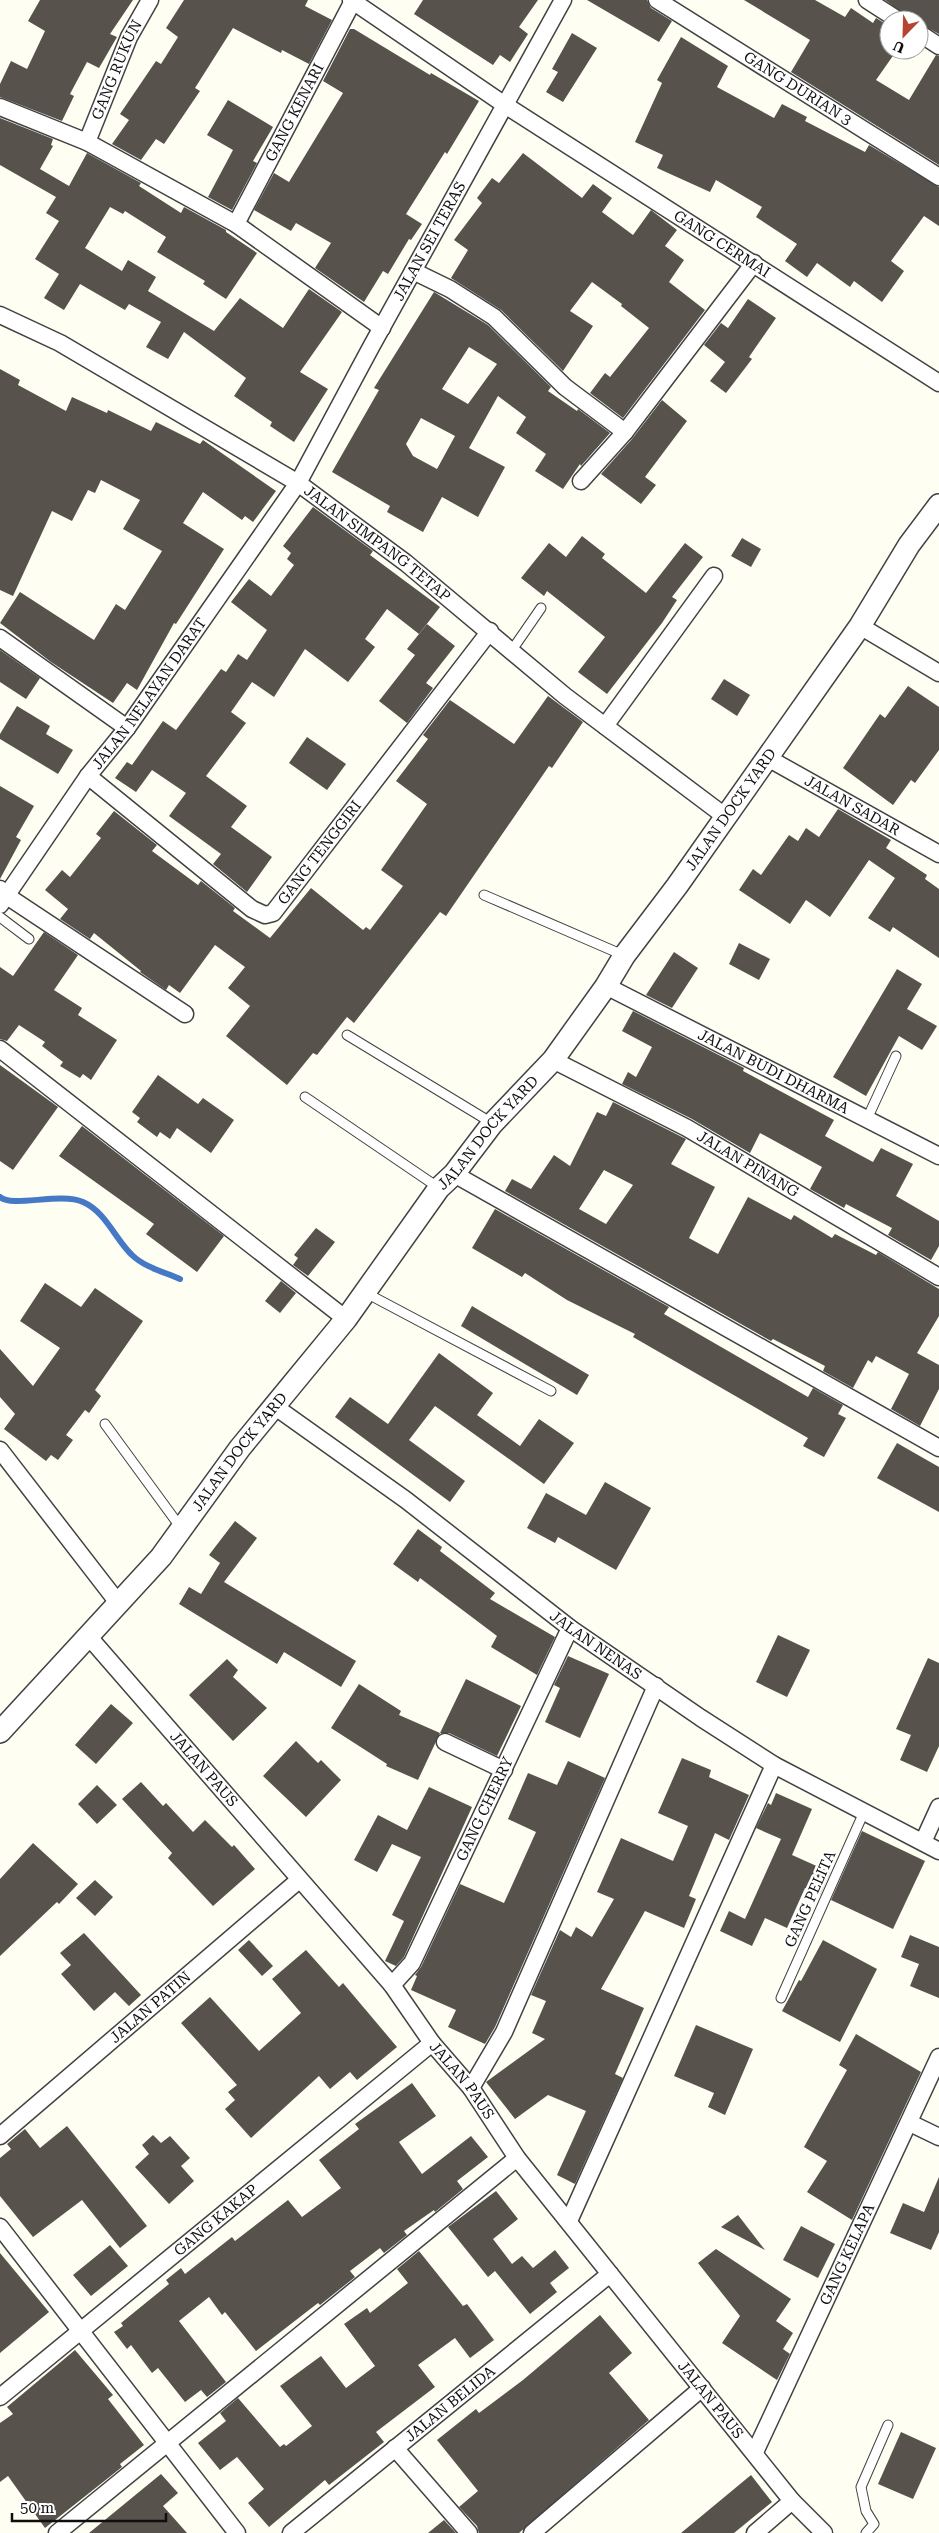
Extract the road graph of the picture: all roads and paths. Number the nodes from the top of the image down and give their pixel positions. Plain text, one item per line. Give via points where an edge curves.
1 (150, 0) edge
2 (563, 0) edge
3 (657, 0) edge
4 (867, 0) edge
5 (352, 1) edge
6 (882, 10) edge
7 (505, 105) junction
8 (0, 107) edge
9 (87, 142) junction
10 (939, 177) edge
11 (236, 224) junction
12 (754, 263) junction
13 (413, 271) junction
14 (0, 315) edge
15 (382, 328) junction
16 (939, 383) edge
17 (625, 432) junction
18 (581, 482) dead end
19 (298, 483) junction
20 (939, 504) edge
21 (714, 576) dead end
22 (541, 608) dead end
23 (860, 626) junction
24 (490, 631) junction
25 (0, 638) edge
26 (512, 650) junction
27 (939, 673) edge
28 (605, 726) junction
29 (127, 728) junction
30 (766, 757) junction
31 (88, 776) junction
32 (726, 817) junction
33 (939, 854) edge
34 (484, 895) dead end
35 (2, 897) edge
36 (0, 918) edge
37 (29, 939) dead end
38 (624, 956) junction
39 (606, 986) junction
40 (185, 1014) dead end
41 (347, 1035) dead end
42 (0, 1050) edge
43 (896, 1056) dead end
44 (553, 1060) junction
45 (305, 1097) dead end
46 (867, 1119) junction
47 (492, 1124) junction
48 (939, 1156) edge
49 (446, 1181) junction
50 (939, 1277) edge
51 (364, 1292) junction
52 (346, 1319) junction
53 (551, 1391) dead end
54 (274, 1406) junction
55 (105, 1424) dead end
56 (939, 1448) edge
57 (0, 1450) edge
58 (182, 1528) junction
59 (119, 1604) junction
60 (570, 1628) junction
61 (89, 1637) junction
62 (656, 1686) junction
63 (0, 1732) edge
64 (445, 1742) dead end
65 (774, 1765) junction
66 (504, 1770) junction
67 (939, 1808) edge
68 (864, 1812) junction
69 (923, 1842) junction
70 (939, 1851) edge
71 (299, 1880) junction
72 (392, 1985) junction
73 (781, 1998) dead end
74 (432, 2043) junction
75 (939, 2057) edge
76 (471, 2088) junction
77 (910, 2123) junction
78 (0, 2136) edge
79 (939, 2137) edge
80 (517, 2158) junction
81 (570, 2221) junction
82 (0, 2227) edge
83 (610, 2274) junction
84 (81, 2331) junction
85 (702, 2388) junction
86 (0, 2397) edge
87 (888, 2425) dead end
88 (168, 2443) junction
89 (395, 2448) junction
90 (755, 2452) junction
91 (792, 2501) junction
92 (57, 2533) edge
93 (237, 2533) edge
94 (290, 2533) edge
95 (469, 2533) edge
96 (532, 2533) edge
97 (755, 2533) edge
98 (824, 2533) edge
99 (866, 2533) edge

1 - 9 street, GANG RUKUN via 129,37
2 - 7 street, JALAN SEI TERAS
3 - 10 street, GANG DURIAN 3
4 - 6 street
5 - 7 street, GANG CERMAI
5 - 11 street, GANG KENARI
7 - 12 street, GANG CERMAI
7 - 13 street, JALAN SEI TERAS
8 - 9 street
9 - 11 street
11 - 15 street
12 - 16 street, GANG CERMAI
12 - 17 street
13 - 15 street, JALAN SEI TERAS
13 - 17 street via 450,288 494,317 565,387
14 - 19 street, JALAN SIMPANG TETAP via 60,343
15 - 19 street, JALAN SEI TERAS
17 - 18 street
19 - 24 street, JALAN SIMPANG TETAP via 406,563
19 - 29 street, JALAN NELAYAN DARAT
20 - 23 street, JALAN DOCK YARD via 909,545
21 - 28 street
22 - 26 lane
23 - 27 street
23 - 30 street, JALAN DOCK YARD
24 - 26 street, JALAN SIMPANG TETAP
24 - 31 street, GANG TENGGIRI via 273,913 265,915 252,909
25 - 29 street
26 - 28 street, JALAN SIMPANG TETAP
28 - 32 street, JALAN SIMPANG TETAP
29 - 31 street, JALAN NELAYAN DARAT
30 - 32 street, JALAN DOCK YARD
30 - 33 street, JALAN SADAR
31 - 35 street, JALAN NELAYAN DARAT
32 - 38 street, JALAN DOCK YARD
34 - 38 lane
35 - 40 street
36 - 37 lane
38 - 39 street, JALAN DOCK YARD
39 - 44 street, JALAN DOCK YARD
39 - 46 street, JALAN BUDI DHARMA
41 - 47 lane
42 - 52 street
43 - 46 lane
44 - 47 street, JALAN DOCK YARD
44 - 50 street, JALAN PINANG via 687,1128
45 - 49 lane
46 - 48 street, JALAN BUDI DHARMA
47 - 49 street, JALAN DOCK YARD
49 - 51 street, JALAN DOCK YARD
49 - 56 street
51 - 52 street, JALAN DOCK YARD
51 - 53 lane
52 - 54 street, JALAN DOCK YARD
54 - 58 street, JALAN DOCK YARD
54 - 60 street, JALAN NENAS via 406,1500
55 - 58 lane
57 - 59 street
58 - 59 street, JALAN DOCK YARD
59 - 61 street, JALAN DOCK YARD
60 - 62 street, JALAN NENAS
60 - 66 street, GANG CHERRY
61 - 63 street, JALAN DOCK YARD
61 - 71 street, JALAN PAUS
62 - 65 street, JALAN NENAS
62 - 76 street via 504,2032
64 - 66 street
65 - 68 street, JALAN NENAS
65 - 81 street
66 - 72 street, GANG CHERRY via 412,1963
67 - 69 street
68 - 69 street, JALAN NENAS
68 - 73 lane, GANG PELITA
69 - 70 street, JALAN NENAS
71 - 72 street, JALAN PAUS
71 - 78 street, JALAN PATIN
72 - 74 street, JALAN PAUS
74 - 76 street, JALAN PAUS
74 - 84 street, GANG KAKAP
75 - 77 street, GANG KELAPA
76 - 80 street, JALAN PAUS
77 - 79 street
77 - 90 street, GANG KELAPA
80 - 81 street, JALAN PAUS
80 - 88 street
81 - 83 street, JALAN PAUS
82 - 84 street
83 - 85 street, JALAN PAUS
83 - 89 street, JALAN BELIDA
84 - 86 street, GANG KAKAP
84 - 88 street
85 - 90 street, JALAN PAUS
85 - 96 street
87 - 99 lane via 861,2487 864,2506 874,2524
88 - 92 street
88 - 93 street
89 - 94 street, JALAN BELIDA
89 - 95 street
90 - 91 street, JALAN PAUS
91 - 97 street
91 - 98 street, JALAN PAUS

